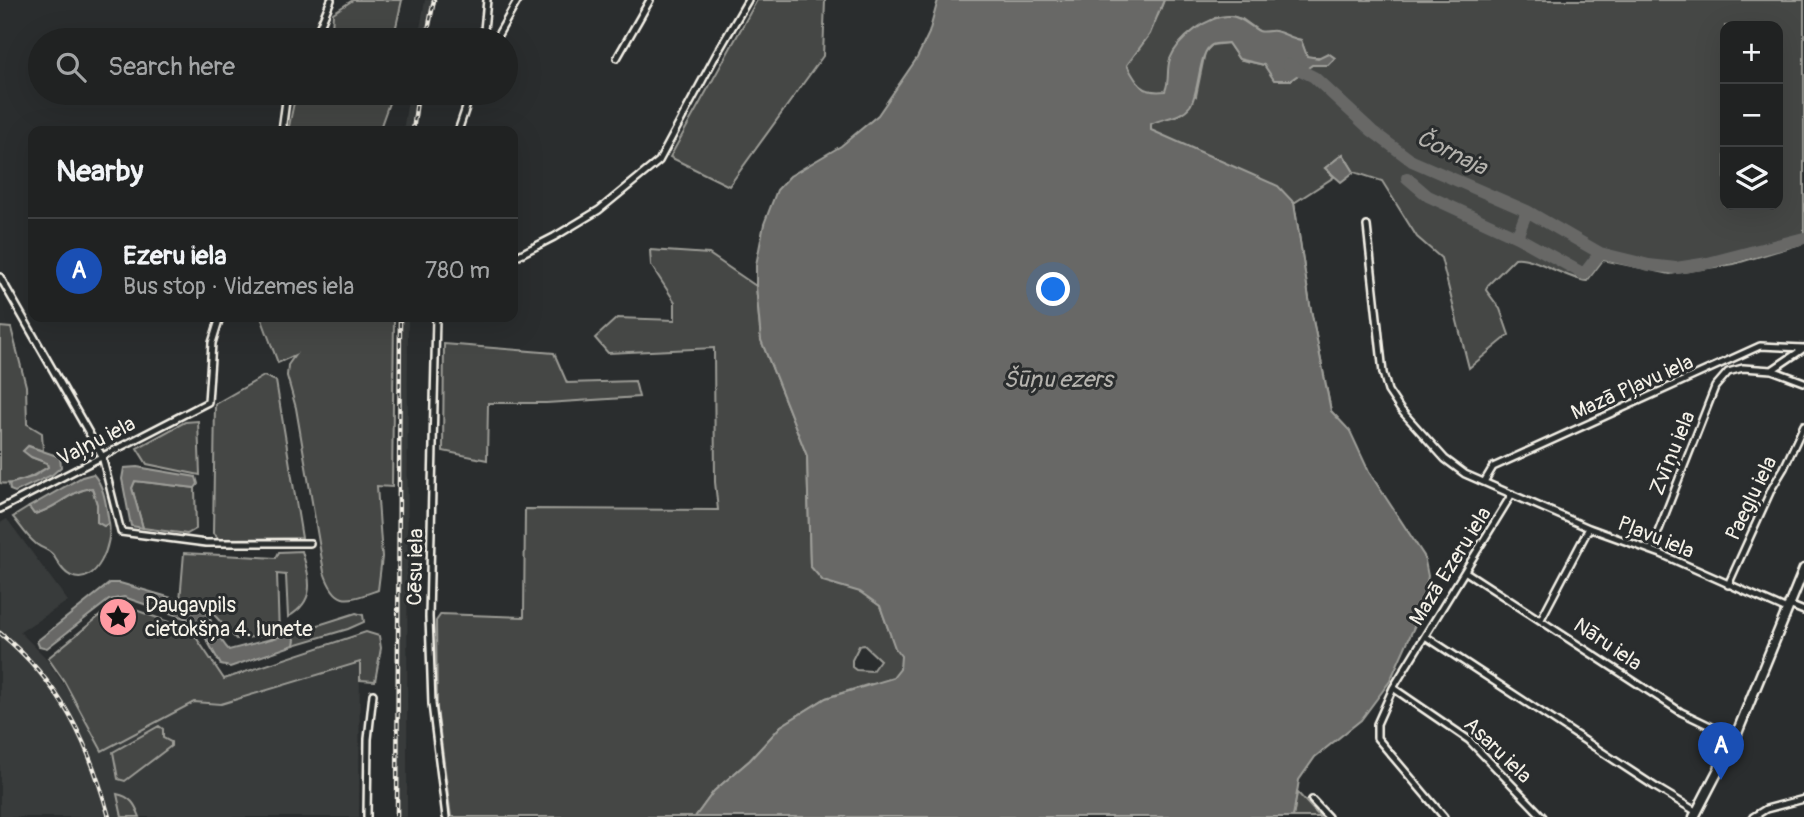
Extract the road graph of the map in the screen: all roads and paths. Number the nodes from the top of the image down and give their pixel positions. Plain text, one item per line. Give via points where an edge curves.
1 (331, 0) edge
2 (487, 0) edge
3 (517, 0) edge
4 (650, 0) edge
5 (748, 0) edge
6 (319, 28) edge
7 (484, 28) edge
8 (502, 28) edge
9 (617, 58) dead end
10 (285, 105) edge
11 (467, 105) edge
12 (283, 126) edge
13 (460, 126) edge
14 (1367, 226) dead end
15 (518, 255) edge
16 (0, 277) edge
17 (218, 322) edge
18 (436, 322) edge
19 (1804, 348) edge
20 (1772, 370) junction
21 (1804, 382) edge
22 (1804, 425) edge
23 (102, 456) junction
24 (1484, 482) junction
25 (1512, 494) junction
26 (0, 509) edge
27 (1589, 528) junction
28 (310, 543) dead end
29 (1651, 550) junction
30 (1804, 569) edge
31 (1466, 572) junction
32 (1728, 585) junction
33 (1788, 608) junction
34 (1804, 611) edge
35 (1541, 619) junction
36 (1425, 636) junction
37 (1393, 688) junction
38 (373, 694) dead end
39 (1735, 738) junction
40 (1803, 797) edge
41 (1312, 800) dead end
42 (1695, 815) edge
43 (367, 817) edge
44 (446, 817) edge
45 (1328, 817) edge
46 (1444, 817) edge
47 (1543, 817) edge
48 (1753, 817) edge

1 - 6 street
2 - 7 street
3 - 8 street
4 - 9 street
5 - 15 street via 659,161 599,210
10 - 12 street
11 - 13 street
14 - 24 street, Mazā Ezeru iela via 1388,391 1445,459
16 - 23 street
17 - 23 street, Vaļņu iela via 212,343 208,402
18 - 44 street, Cēsu iela via 429,617 432,704
19 - 20 street
19 - 24 street, Mazā Pļavu iela via 1760,346 1493,467
20 - 21 street
20 - 29 street, Zvīņu iela via 1728,372 1715,387
22 - 32 street, Paegļu iela
23 - 26 street, Vaļņu iela
23 - 28 street via 121,532 206,543
24 - 25 street, Mazā Ezeru iela
25 - 27 street, Pļavu iela
25 - 31 street, Mazā Ezeru iela
27 - 29 street, Pļavu iela
27 - 35 street
29 - 32 street, Pļavu iela
30 - 33 street
31 - 35 street, Nāru iela
31 - 36 street, Mazā Ezeru iela
32 - 33 street, Pļavu iela
33 - 34 street, Pļavu iela
33 - 39 street
35 - 39 street, Nāru iela via 1681,712
36 - 37 street, Mazā Ezeru iela
36 - 42 street
37 - 46 street, Mazā Ezeru iela via 1377,724 1377,738
37 - 47 street, Asaru iela via 1469,740
38 - 43 street
39 - 42 street
40 - 48 street via 1766,808
41 - 45 street

